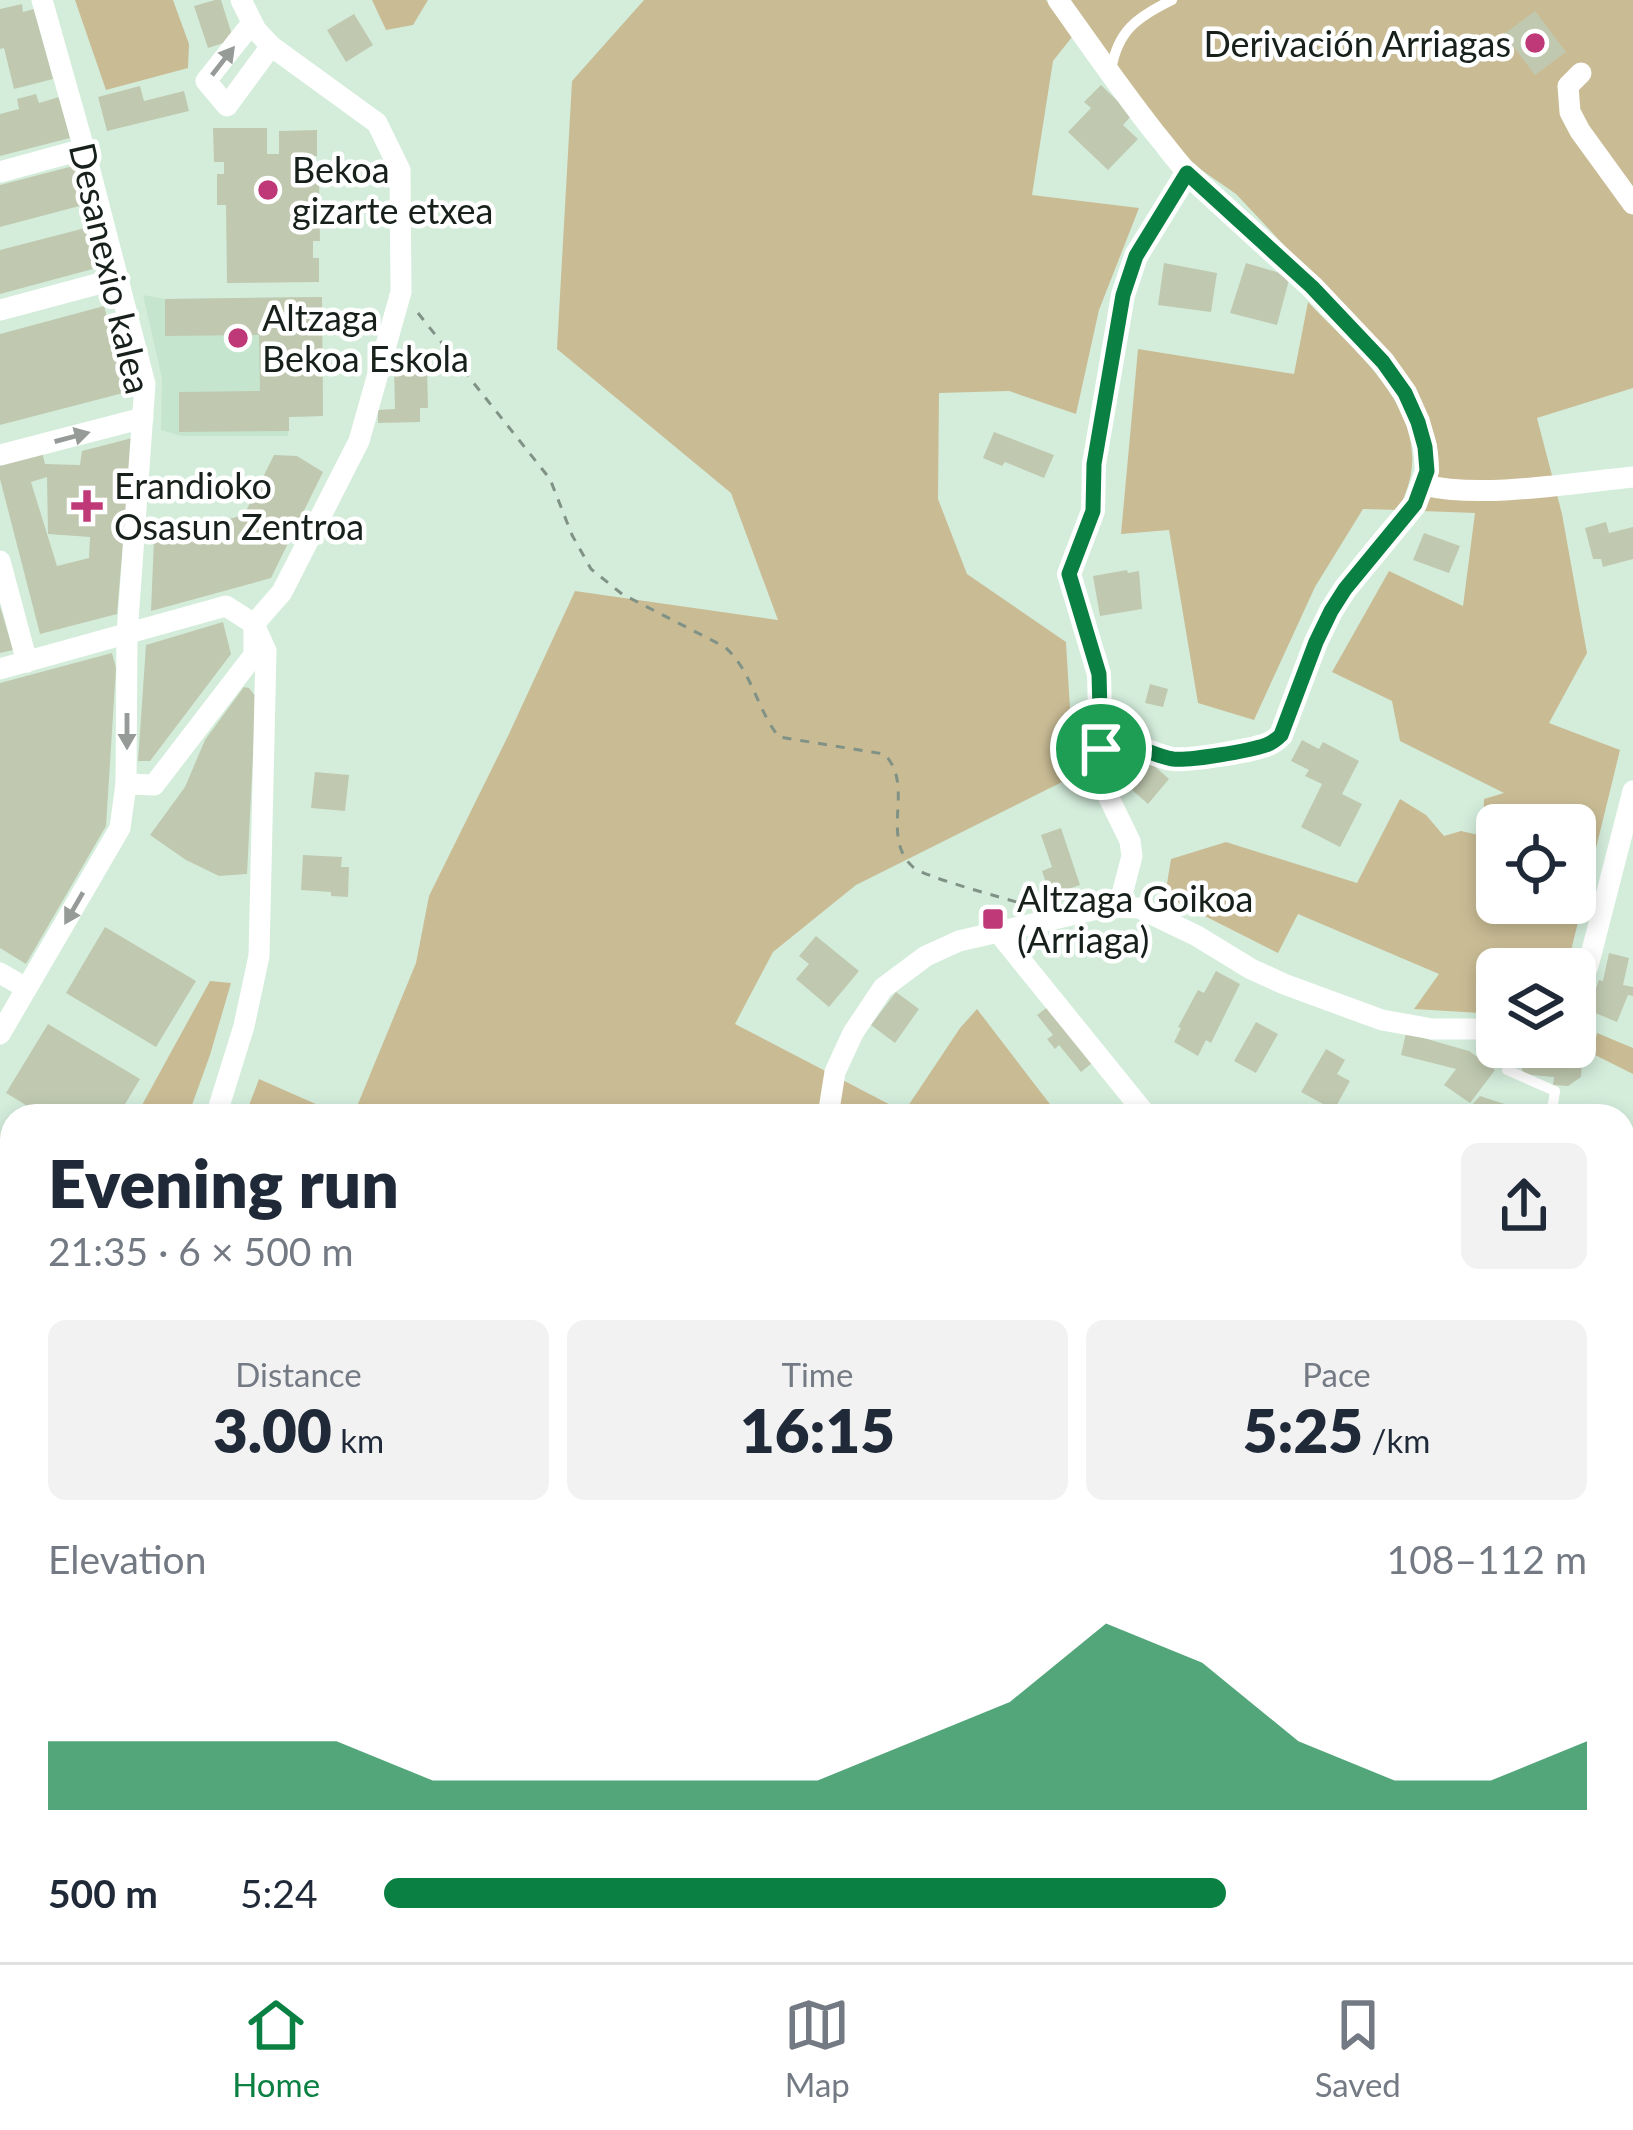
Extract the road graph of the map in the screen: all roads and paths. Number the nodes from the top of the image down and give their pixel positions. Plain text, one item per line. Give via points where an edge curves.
1 (42, 0) edge
2 (242, 0) edge
3 (1058, 0) edge
4 (1172, 0) edge
5 (252, 23) junction
6 (271, 46) junction
7 (1581, 73) dead end
8 (1110, 74) junction
9 (84, 149) junction
10 (0, 172) edge
11 (1187, 173) junction
12 (1633, 204) edge
13 (116, 279) junction
14 (0, 310) edge
15 (424, 320) dead end
16 (143, 418) junction
17 (0, 455) edge
18 (1633, 477) edge
19 (1424, 485) junction
20 (0, 561) edge
21 (254, 624) junction
22 (128, 634) junction
23 (27, 662) junction
24 (0, 670) edge
25 (1101, 749) junction
26 (126, 784) junction
27 (1633, 790) edge
28 (1119, 906) junction
29 (1030, 925) junction
30 (998, 932) junction
31 (1593, 948) edge
32 (0, 973) edge
33 (26, 988) junction
34 (1476, 1029) edge
35 (0, 1034) edge
36 (1507, 1068) edge
37 (221, 1104) edge
38 (830, 1104) edge
39 (1138, 1104) edge
40 (1553, 1104) edge

1 - 9 street, Desanexio kalea
2 - 5 street
3 - 8 street
4 - 8 lane via 1128,28 1114,47
5 - 6 street
6 -> 5 street via 226,106 206,81
6 - 21 street via 377,123 400,170 401,292 359,441 282,592
7 - 12 street via 1568,86 1570,112
8 - 11 street
9 - 10 street
9 - 13 street, Desanexio kalea
11 - 19 street via 1383,362 1418,422
11 - 25 street via 1136,256 1123,295 1093,511 1069,574 1099,674
13 - 14 street
13 - 16 street, Desanexio kalea via 145,384
15 - 29 path via 550,479 591,569 622,594 725,647 779,737 884,754 899,775 901,850 915,870 1020,904
17 -> 16 street
16 - 22 street, Desanexio kalea
18 - 19 street via 1523,488
19 - 25 street via 1331,611 1281,735 1269,745 1180,760 1128,743
20 - 23 street
21 - 22 street via 226,606
21 - 26 street via 254,655 154,784
21 - 37 street via 266,651 259,956
22 - 23 street
22 -> 26 street, Desanexio kalea
23 - 24 street
25 - 28 street via 1107,794 1132,856
26 -> 33 street, Desanexio kalea via 120,828
27 - 31 street
28 - 29 street
28 - 34 street via 1139,908 1284,984 1382,1020
29 - 30 street
30 - 38 street via 926,956 883,988 853,1033
30 - 39 street
32 - 33 street
33 - 35 street
36 - 40 lane via 1555,1091

